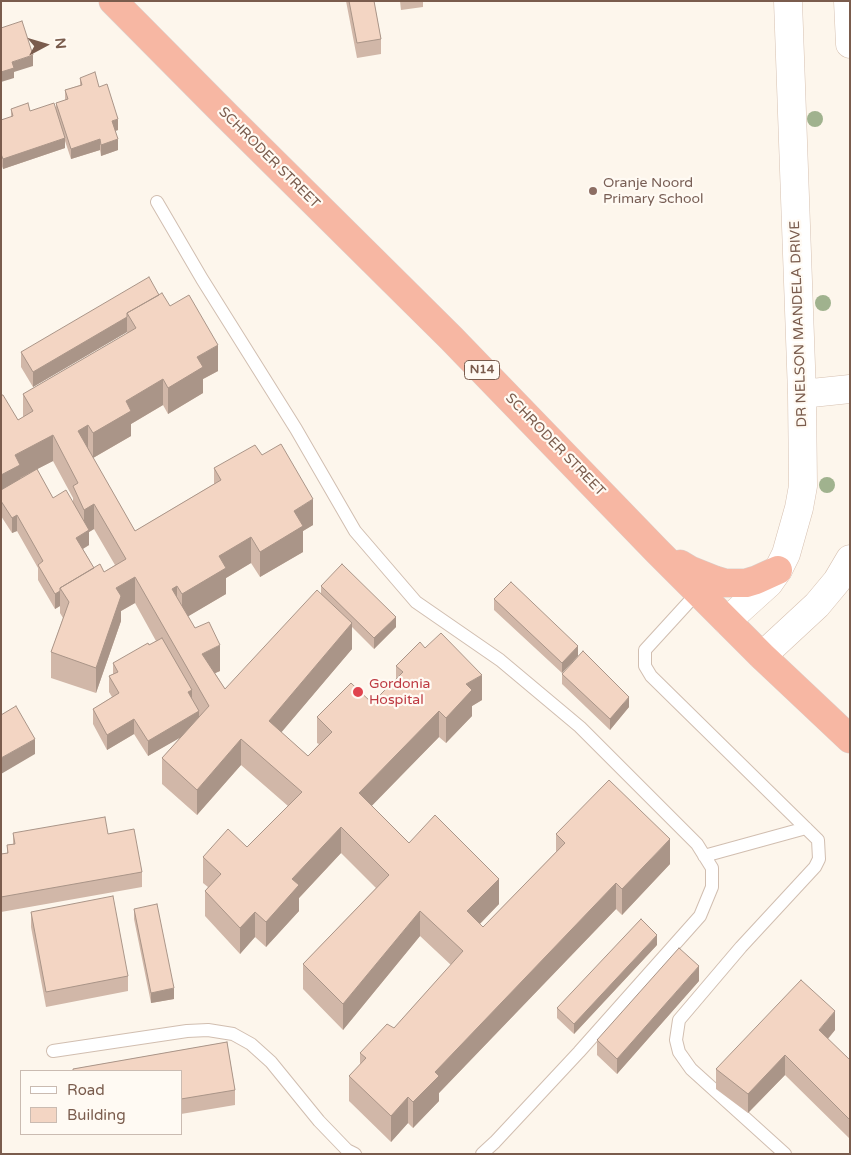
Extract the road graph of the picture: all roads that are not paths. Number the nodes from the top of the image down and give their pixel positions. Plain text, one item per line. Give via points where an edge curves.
1 (113, 1) edge
2 (788, 1) edge
3 (848, 1) edge
4 (850, 44) edge
5 (156, 202) dead end
6 (850, 389) edge
7 (802, 394) junction
8 (657, 551) junction
9 (850, 559) edge
10 (778, 570) junction
11 (698, 592) junction
12 (727, 621) junction
13 (762, 656) junction
14 (850, 739) edge
15 (806, 828) junction
16 (704, 856) junction
17 (52, 1051) dead end
18 (355, 1154) edge
19 (482, 1154) edge
20 (785, 1154) edge

1 - 8 highway, SCHRODER STREET / N14 via 450,338
2 - 7 street, DR NELSON MANDELA DRIVE
3 - 4 street
5 - 16 lane via 355,531 416,602 500,660 580,726 697,844
6 - 7 street
7 - 10 street, DR NELSON MANDELA DRIVE via 803,486 786,554
8 - 10 highway via 690,570 725,582 746,583
8 - 11 highway, SCHRODER STREET / N14
9 - 13 street via 817,605
10 - 12 street, DR NELSON MANDELA DRIVE via 769,584
11 - 12 highway, SCHRODER STREET / N14
11 - 15 lane via 645,650 645,666 651,676
12 - 13 highway, SCHRODER STREET / N14
13 - 14 highway, SCHRODER STREET / N14
15 - 16 lane
15 - 20 lane via 818,840 819,860 815,868 741,946 679,1020 676,1040 691,1069
16 - 19 lane via 712,868 712,887 700,916
17 - 18 lane via 187,1031 233,1034 251,1044 271,1062 319,1121

